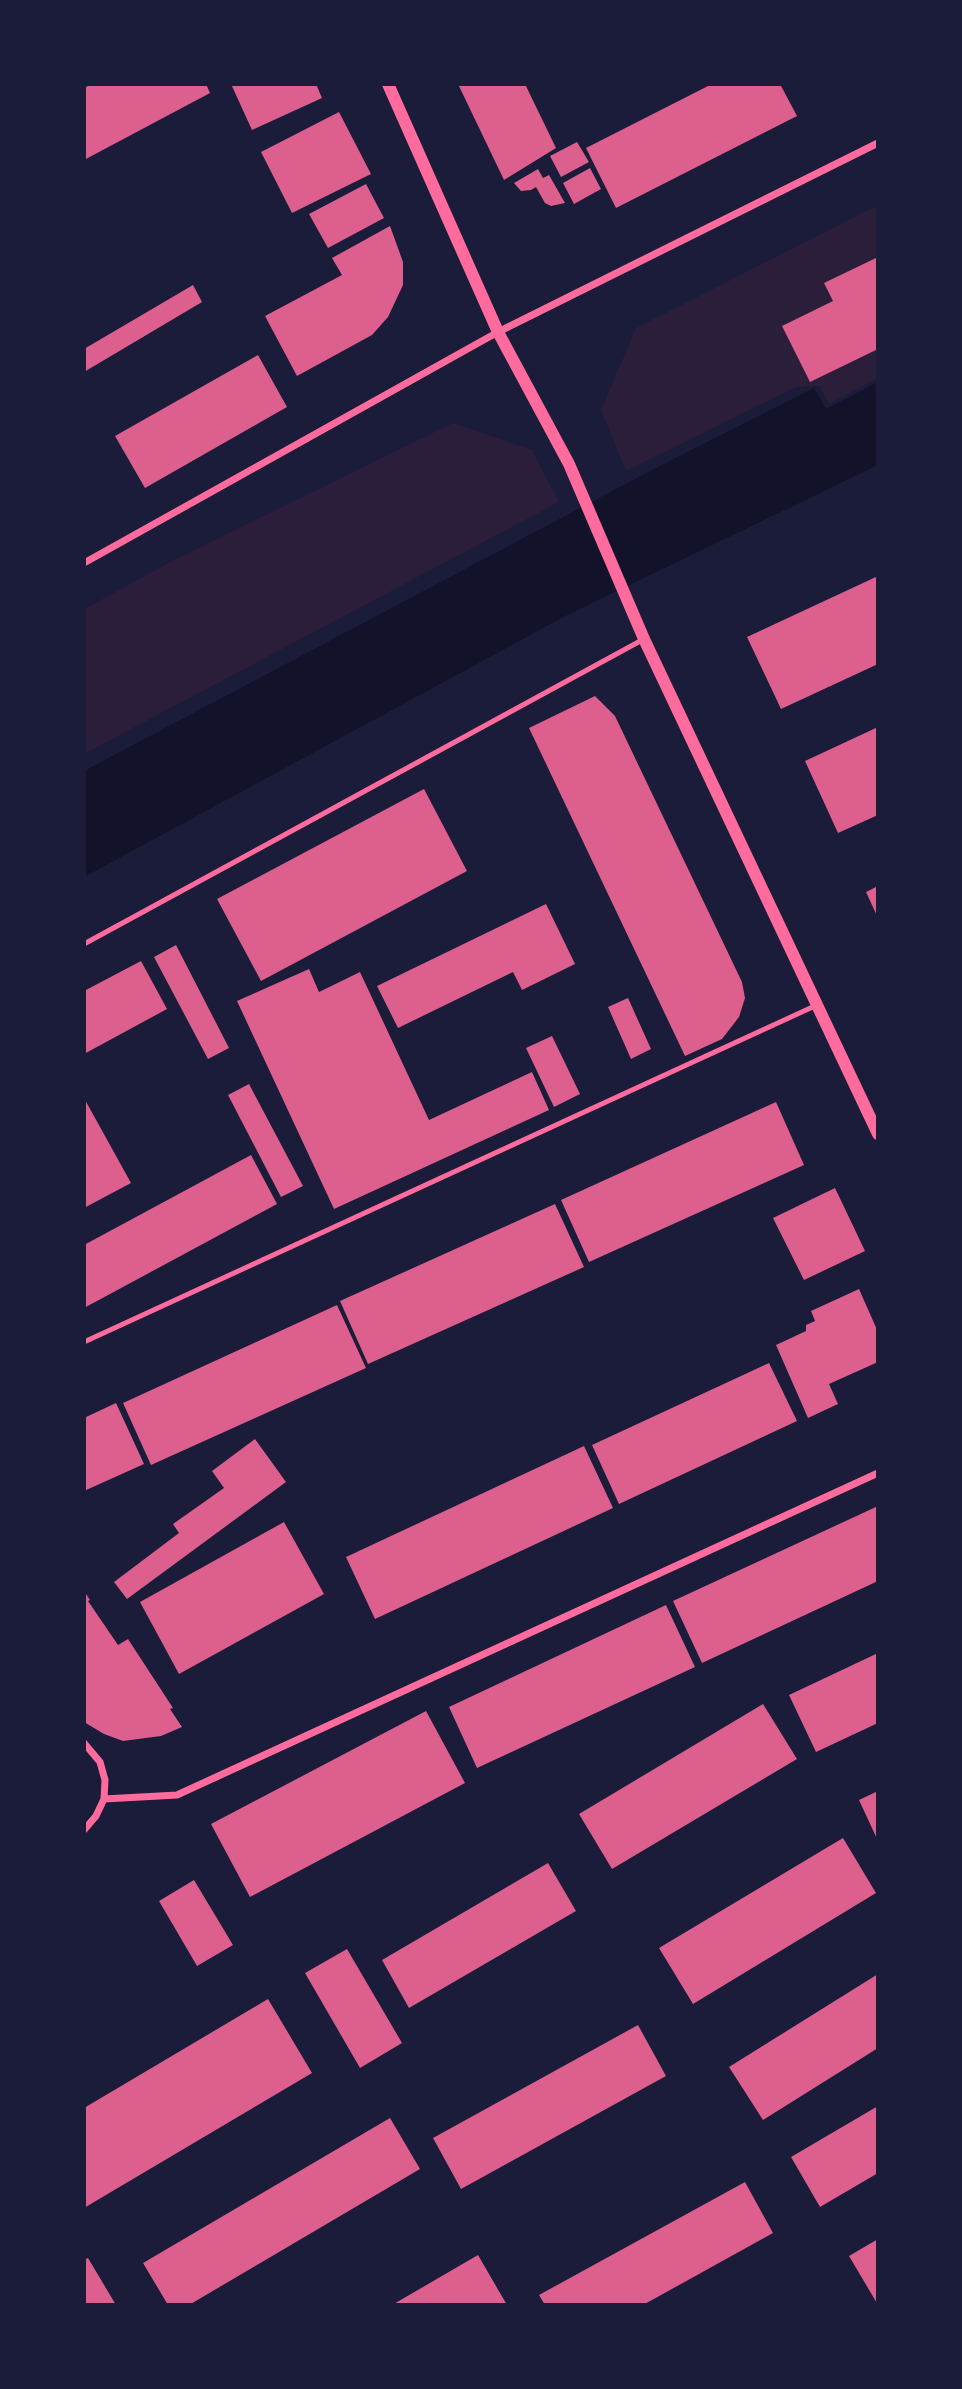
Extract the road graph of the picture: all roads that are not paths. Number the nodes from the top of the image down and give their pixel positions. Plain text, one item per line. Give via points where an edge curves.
1 (388, 84) edge
2 (878, 143) edge
3 (498, 332) junction
4 (84, 563) edge
5 (644, 639) junction
6 (84, 944) edge
7 (817, 1005) junction
8 (878, 1134) edge
9 (84, 1342) edge
10 (878, 1473) edge
11 (84, 1743) edge
12 (104, 1799) junction
13 (84, 1830) edge

1 - 3 street
2 - 3 street
3 - 4 street
3 - 5 street via 569,464
5 - 6 lane
5 - 7 street
7 - 8 street
7 - 9 lane
10 - 12 street via 177,1795
11 - 12 street via 100,1762
12 - 13 street

